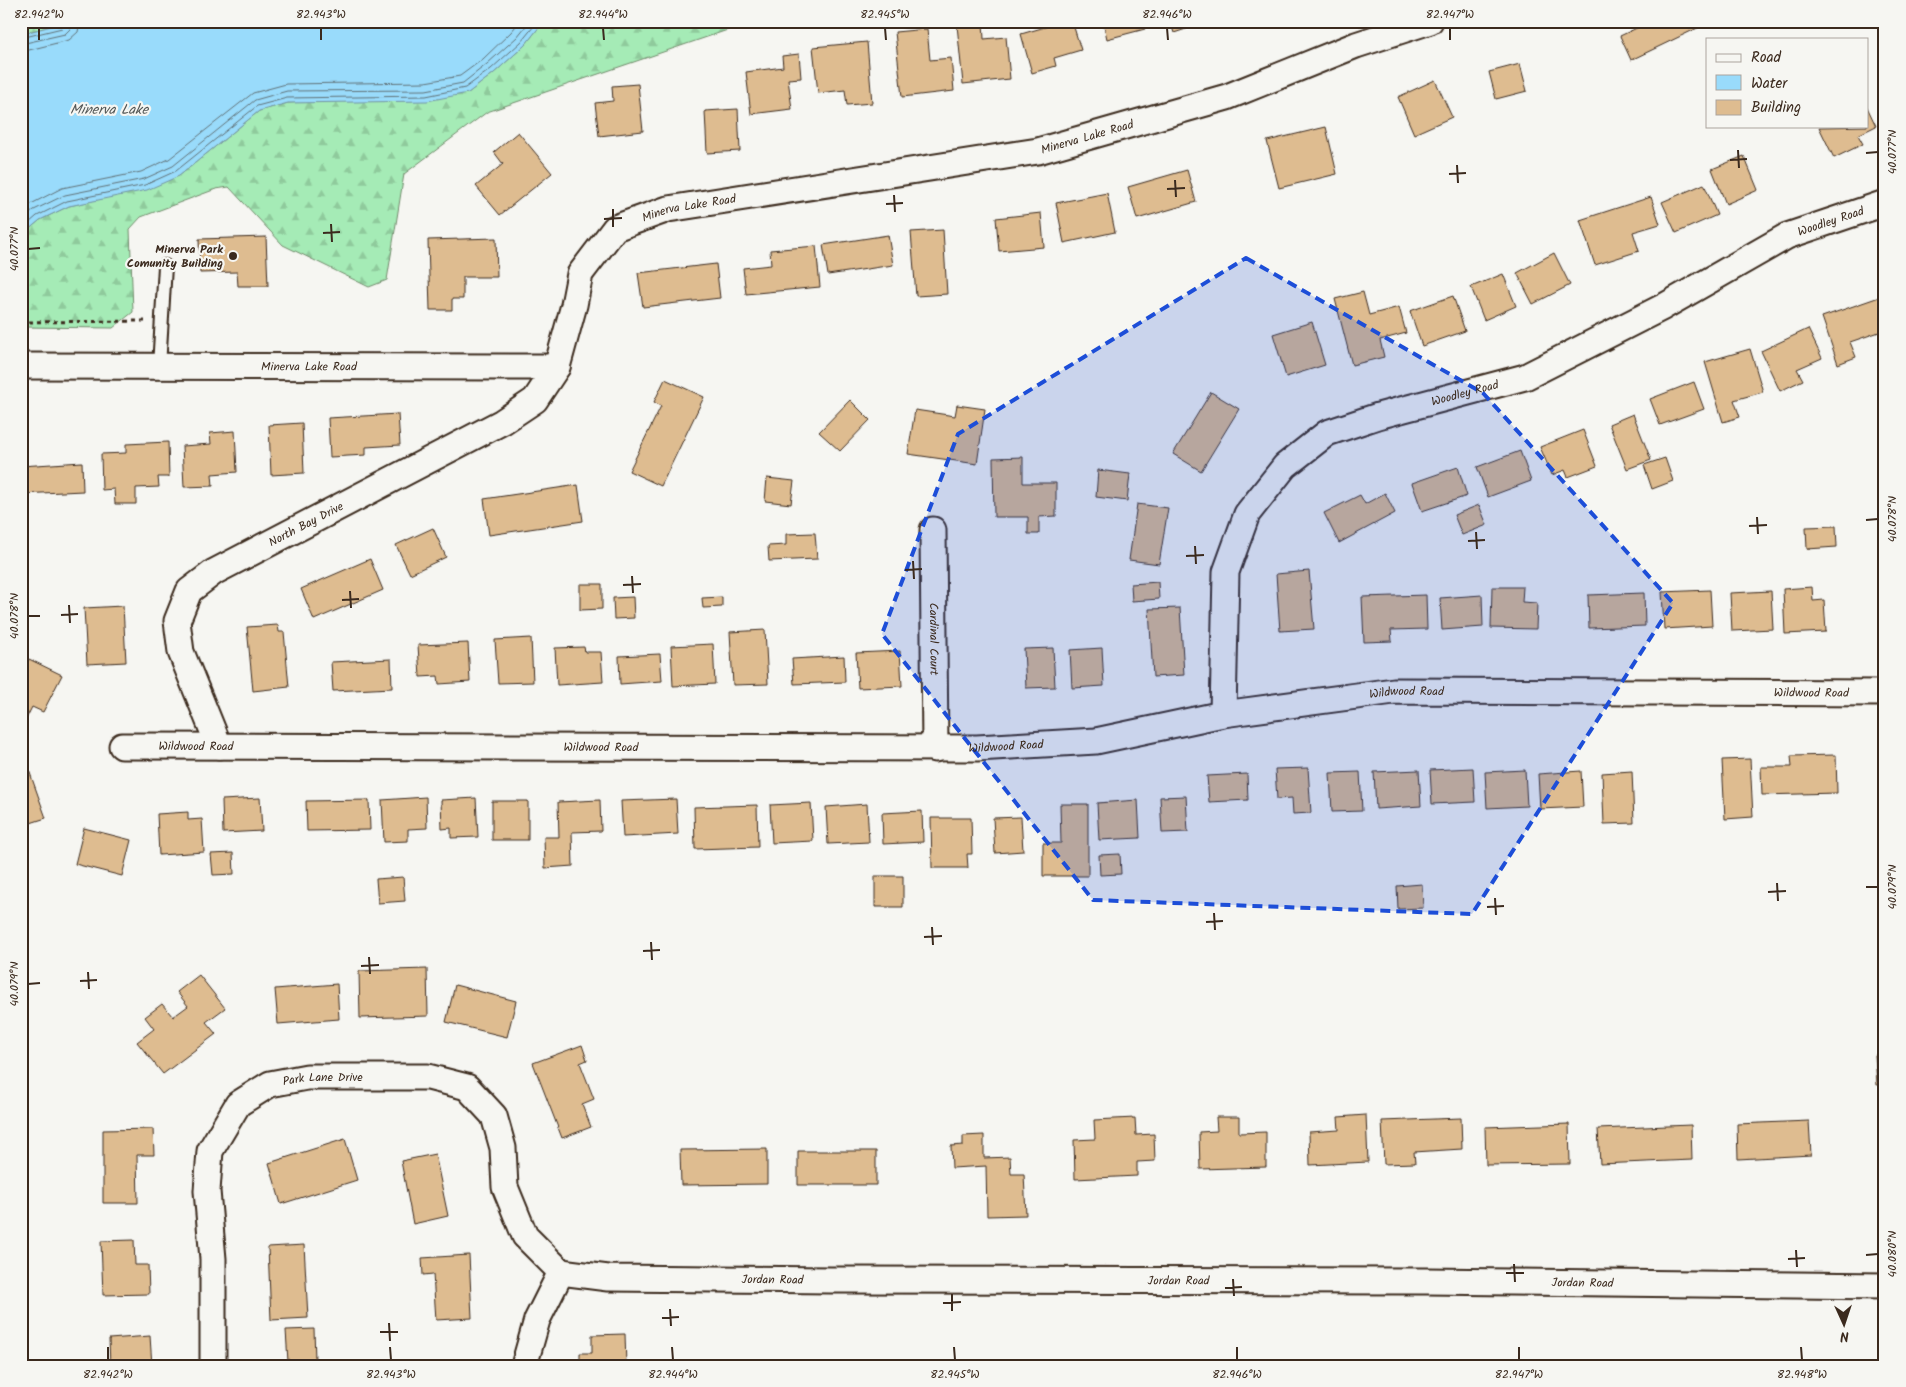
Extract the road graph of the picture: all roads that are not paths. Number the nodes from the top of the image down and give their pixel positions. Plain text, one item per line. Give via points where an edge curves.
1 (1430, 21) edge
2 (1885, 203) edge
3 (164, 266) dead end
4 (21, 366) edge
5 (159, 367) junction
6 (557, 367) junction
7 (933, 530) dead end
8 (1885, 693) edge
9 (1223, 714) junction
10 (122, 746) dead end
11 (219, 746) junction
12 (935, 749) junction
13 (561, 1272) junction
14 (1885, 1286) edge
15 (213, 1366) edge
16 (524, 1366) edge

1 - 6 street, Minerva Lake Road via 1356,45 1227,98 1038,152 668,209 615,228 580,274
2 - 9 street, Woodley Road via 1787,236 1663,307 1525,377 1327,433 1285,466 1247,514 1226,572
3 - 5 lane
4 - 5 street, Minerva Lake Road
5 - 6 street, Minerva Lake Road
6 - 11 street, North Bay Drive via 535,400 502,422 214,572 189,591 177,620 181,652
7 - 12 street, Cardinal Court
8 - 9 street, Wildwood Road via 1394,691
9 - 12 street, Wildwood Road via 1096,741
10 - 11 street, Wildwood Road
11 - 12 street, Wildwood Road
13 - 14 street, Jordan Road via 608,1278 1427,1280
13 - 15 street, Park Lane Drive via 525,1236 506,1187 503,1148 494,1116 467,1087 428,1077 308,1077 270,1084 238,1104 210,1152 207,1191 213,1259
13 - 16 street via 537,1320

